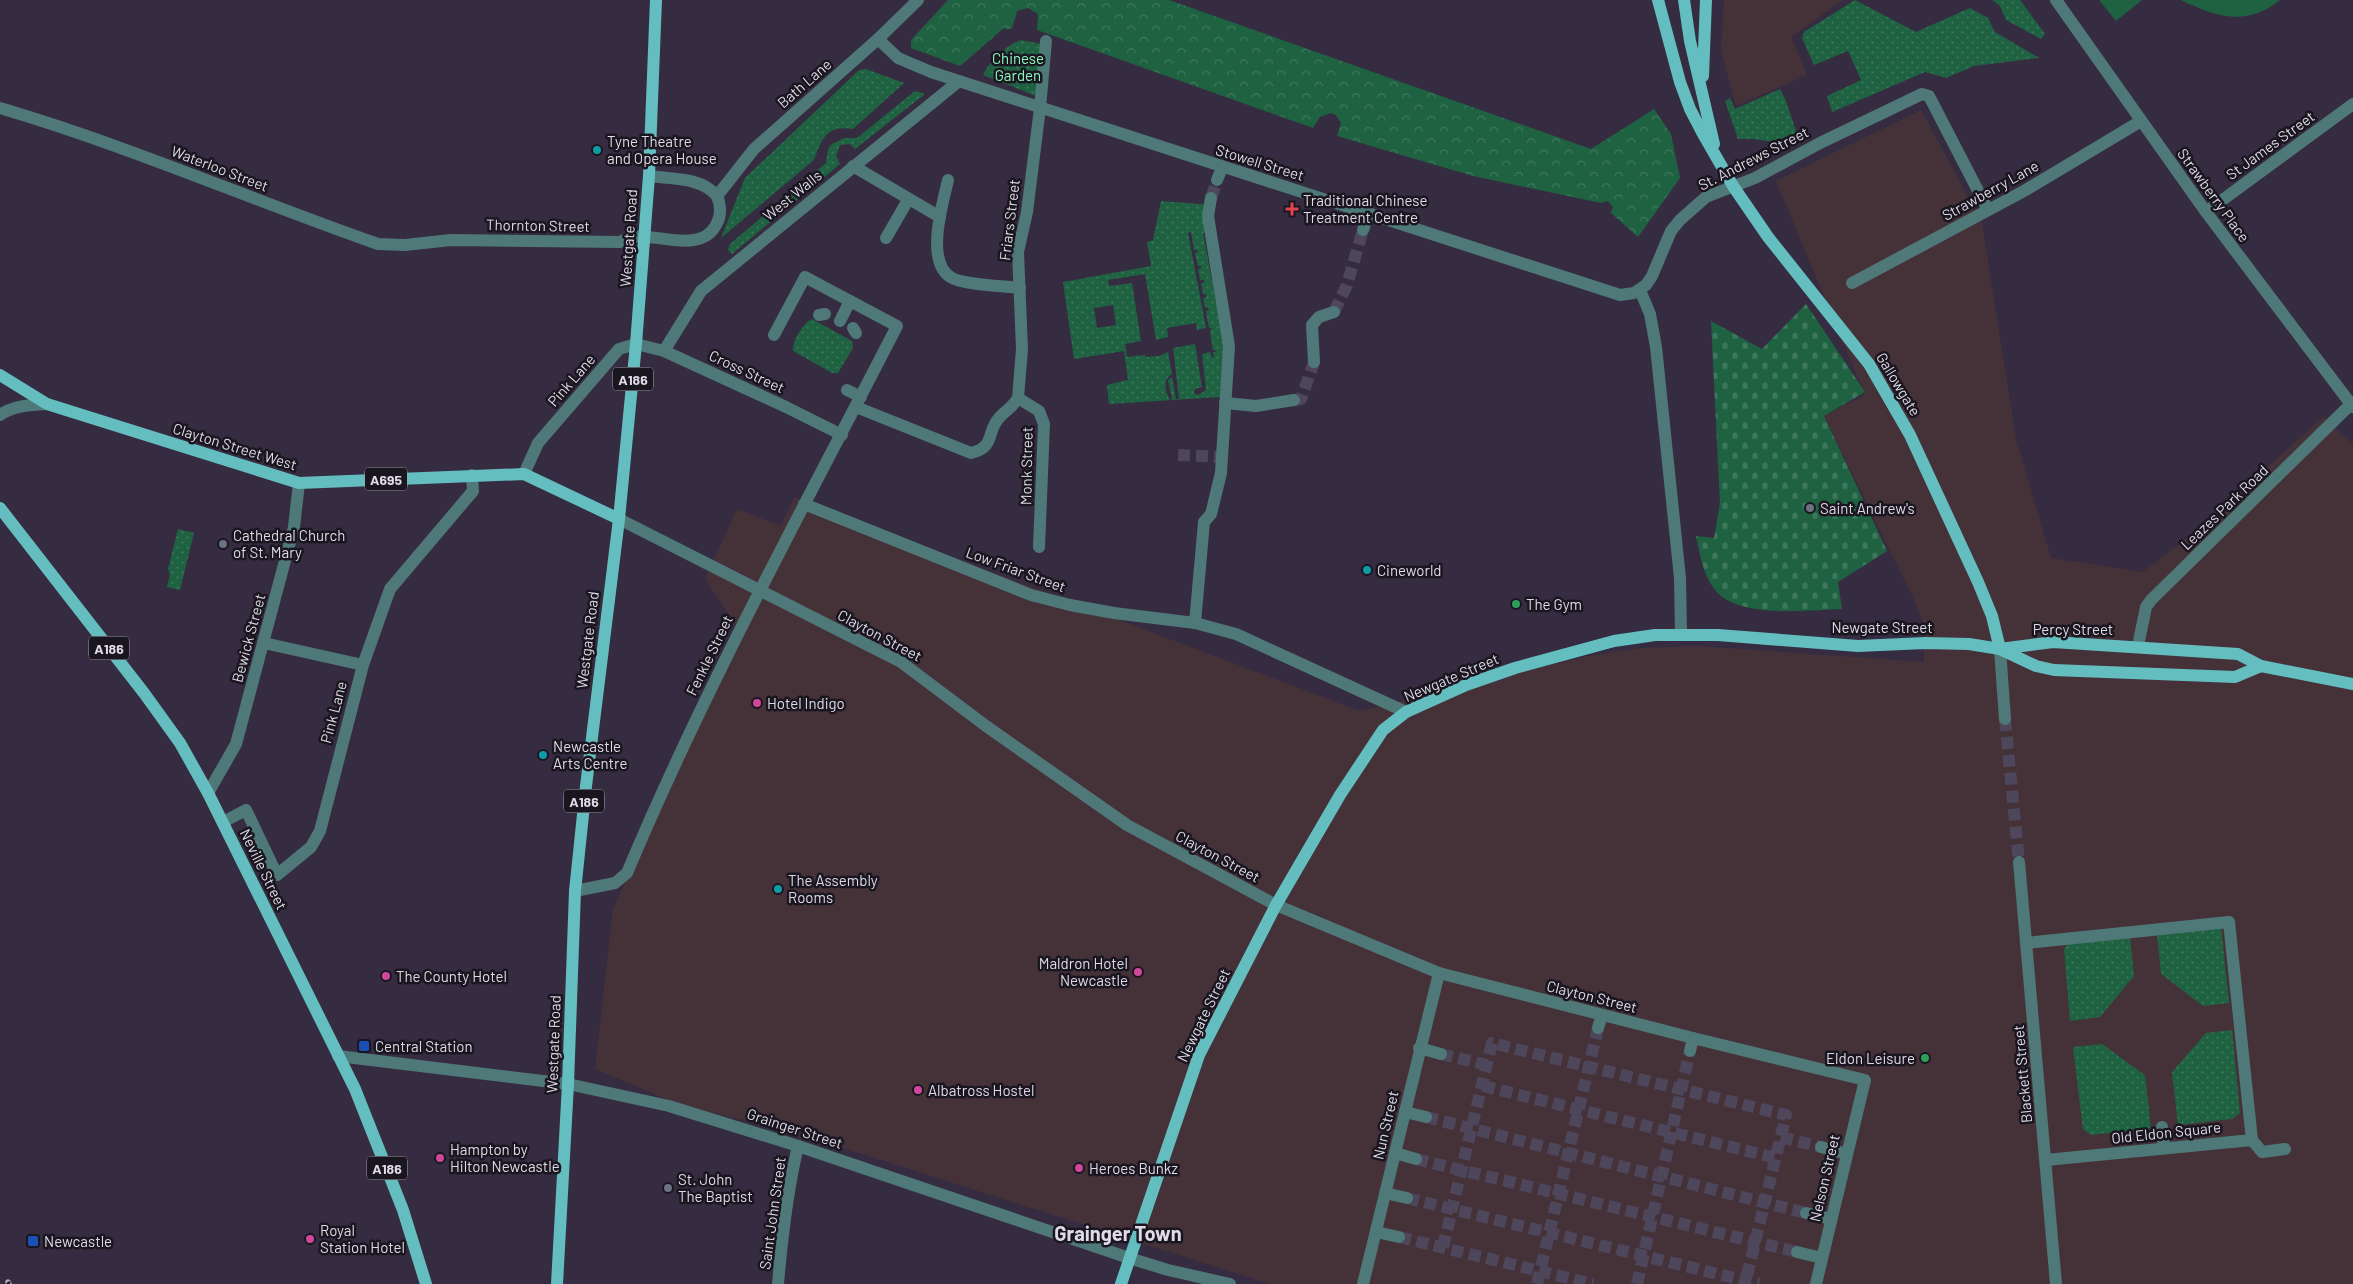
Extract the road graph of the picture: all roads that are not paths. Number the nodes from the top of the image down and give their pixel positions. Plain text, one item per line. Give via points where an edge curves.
1 (656, 0) edge
2 (918, 0) edge
3 (1658, 0) edge
4 (1684, 0) edge
5 (1706, 0) edge
6 (2056, 0) edge
7 (878, 40) junction
8 (1046, 41) dead end
9 (959, 81) junction
10 (2353, 104) edge
11 (1704, 106) junction
12 (0, 108) edge
13 (1040, 108) junction
14 (2141, 121) junction
15 (1721, 164) junction
16 (853, 166) junction
17 (1222, 168) junction
18 (649, 176) junction
19 (948, 180) dead end
20 (1218, 180) tunnel mouth
21 (1733, 186) junction
22 (717, 196) junction
23 (1211, 198) tunnel mouth
24 (908, 200) junction
25 (1988, 210) junction
26 (1368, 212) junction
27 (2206, 212) junction
28 (940, 217) junction
29 (1363, 230) tunnel mouth
30 (644, 238) junction
31 (886, 238) dead end
32 (430, 242) joint
33 (1852, 283) dead end
34 (1020, 288) junction
35 (1640, 290) junction
36 (850, 301) junction
37 (1334, 312) tunnel mouth
38 (840, 321) dead end
39 (774, 335) dead end
40 (636, 344) junction
41 (664, 351) junction
42 (1314, 362) tunnel mouth
43 (0, 375) edge
44 (847, 390) dead end
45 (1018, 398) junction
46 (1294, 400) dead end
47 (858, 402) junction
48 (1225, 403) junction
49 (47, 404) junction
50 (2352, 405) edge
51 (0, 414) edge
52 (842, 435) junction
53 (524, 474) junction
54 (472, 476) junction
55 (299, 483) junction
56 (804, 504) junction
57 (0, 508) edge
58 (618, 519) junction
59 (1039, 547) dead end
60 (758, 591) junction
61 (1195, 623) junction
62 (1681, 634) junction
63 (264, 643) junction
64 (2138, 646) junction
65 (2000, 649) junction
66 (362, 665) junction
67 (2261, 666) junction
68 (2353, 684) edge
69 (1406, 712) junction
70 (2005, 719) tunnel mouth
71 (208, 793) junction
72 (223, 822) junction
73 (2019, 862) tunnel mouth
74 (576, 891) junction
75 (1276, 905) junction
76 (2026, 943) junction
77 (1439, 973) junction
78 (1602, 1015) junction
79 (1598, 1028) tunnel mouth
80 (1419, 1048) junction
81 (1440, 1054) tunnel mouth
82 (338, 1056) junction
83 (1865, 1080) joint
84 (568, 1084) junction
85 (1405, 1112) junction
86 (1426, 1116) tunnel mouth
87 (2162, 1127) dead end
88 (2252, 1140) junction
89 (798, 1146) junction
90 (1822, 1147) tunnel mouth
91 (2164, 1148) junction
92 (2284, 1149) dead end
93 (1395, 1153) junction
94 (1847, 1154) junction
95 (1416, 1158) tunnel mouth
96 (2046, 1160) junction
97 (1385, 1193) junction
98 (1407, 1198) tunnel mouth
99 (1806, 1213) tunnel mouth
100 (1831, 1219) junction
101 (1376, 1232) junction
102 (1398, 1237) tunnel mouth
103 (1797, 1252) tunnel mouth
104 (1129, 1258) junction
105 (1822, 1258) junction
106 (426, 1284) edge
107 (557, 1284) edge
108 (778, 1284) edge
109 (1121, 1284) edge
110 (1230, 1284) edge
111 (1363, 1284) edge
112 (1816, 1284) edge
113 (2056, 1284) edge

1 - 18 main road, Westgate Road / A186
2 - 7 street, Bath Lane
3 - 15 main road, Gallowgate via 1690,109
4 - 11 main road, Gallowgate
5 - 11 main road
6 - 14 street, Strawberry Place
7 - 9 street, Stowell Street via 898,58 913,66
7 - 22 street, Bath Lane via 754,148
8 - 13 street, Friars Street
9 - 13 street, Stowell Street
9 - 16 street, West Walls
10 - 27 street, St James Street
11 - 15 main road, Gallowgate
12 - 32 street, Waterloo Street via 108,142 378,244
13 - 17 street, Stowell Street
13 - 34 street, Friars Street via 1027,212 1018,252
14 - 25 street, Strawberry Lane
14 - 27 street, Strawberry Place
15 - 21 main road, Gallowgate
16 - 24 street
16 - 41 street, West Walls via 701,291
17 - 20 street
17 - 26 street, Stowell Street
18 - 22 street via 699,182
18 - 30 main road, Westgate Road / A186
19 - 28 street
21 - 25 street, St. Andrews Street via 1922,94 1929,96
21 - 35 street, St. Andrews Street via 1706,197 1680,220 1671,231 1652,276
21 - 65 main road, Gallowgate via 1768,237 1869,364 1906,427 1978,582 1992,616
22 - 30 street via 719,220 705,237 692,241
23 - 48 street via 1208,216 1229,346
24 - 28 street
24 - 31 street
25 - 33 street, Strawberry Lane
26 - 29 street
26 - 35 street, Stowell Street via 1620,295
27 - 50 street, Strawberry Place
28 - 34 street via 937,253 945,273 958,280
30 - 32 street, Thornton Street via 629,237 620,242
30 - 40 main road, Westgate Road / A186
34 - 45 street, Friars Street via 1022,349
35 - 62 street via 1650,314 1656,347 1680,578
36 - 38 street
36 - 39 street via 805,277
36 - 47 street, Fenkle Street via 897,326
37 - 42 street via 1319,317 1312,325
40 - 41 street, Cross Street
40 - 53 street, Pink Lane via 619,349 538,443
40 - 58 main road, Westgate Road / A186
41 - 52 street, Cross Street
43 - 49 main road, Clayton Street West / A695
44 - 47 street
45 - 47 street via 999,418 989,442 980,450 966,452
45 - 59 street, Monk Street via 1039,411 1044,424
46 - 48 street via 1256,406
47 - 52 street, Fenkle Street
48 - 61 street via 1221,473 1211,514 1204,522
49 - 51 street, Clayton Street West / A695 via 24,406
49 - 55 main road, Clayton Street West / A695
50 - 64 street, Leazes Park Road via 2151,600 2146,607
52 - 56 street, Fenkle Street
53 - 54 main road, Clayton Street West / A695
53 - 58 main road, Clayton Street West / A695
54 - 55 main road, Clayton Street West / A695
54 - 66 street, Pink Lane via 473,491 390,588
55 - 63 street, Bewick Street via 294,527
56 - 60 street, Fenkle Street
56 - 61 street, Low Friar Street via 1031,595 1070,606
57 - 71 main road, Neville Street / A186 via 144,693 180,743
58 - 60 street, Clayton Street
58 - 74 main road, Westgate Road / A186
60 - 74 street, Fenkle Street via 667,779 627,873 615,883
60 - 75 street, Clayton Street via 901,662 1126,825
61 - 69 street, Low Friar Street via 1254,641
62 - 65 main road, Newgate Street via 1858,646 1940,643
62 - 69 main road, Newgate Street via 1614,641 1564,653 1466,685
63 - 66 street
63 - 71 street, Bewick Street via 236,744
64 - 65 main road, Percy Street via 2053,642
64 - 67 main road, Percy Street via 2238,654
65 - 67 main road via 2036,666 2054,670 2235,677
65 - 70 street
66 - 72 street, Pink Lane via 320,831 311,848 277,875 246,810
67 - 68 main road, Percy Street
69 - 75 main road, Newgate Street via 1383,730 1368,752
71 - 72 main road, Neville Street / A186
72 - 82 main road, Neville Street / A186
73 - 76 street, Blackett Street
74 - 84 main road, Westgate Road / A186
75 - 77 street, Clayton Street
75 - 104 main road, Newgate Street via 1199,1055
76 - 88 street via 2142,934 2229,922
76 - 96 street, Blackett Street
77 - 78 street, Clayton Street
77 - 80 street, Nun Street
78 - 79 street
78 - 83 street, Clayton Street via 1692,1045
80 - 81 street
80 - 85 street, Nun Street
82 - 84 street, Grainger Street
82 - 106 main road, Neville Street / A186 via 386,1162
83 - 94 street, Nelson Street
84 - 89 street, Grainger Street via 669,1106
84 - 107 main road, Westgate Road / A186
85 - 86 street
85 - 93 street, Nun Street
87 - 91 street
88 - 91 street, Old Eldon Square
88 - 92 street via 2262,1152
89 - 104 street, Grainger Street
89 - 108 street, Saint John Street via 790,1181
90 - 94 street
91 - 96 street, Old Eldon Square
93 - 95 street
93 - 97 street, Nun Street
94 - 100 street, Nelson Street
96 - 113 street, Blackett Street
97 - 98 street
97 - 101 street, Nun Street
99 - 100 street
100 - 105 street, Nelson Street
101 - 102 street
101 - 111 street, Nun Street
103 - 105 street
104 - 109 main road, Newgate Street
104 - 110 street, Grainger Street
105 - 112 street, Nelson Street

